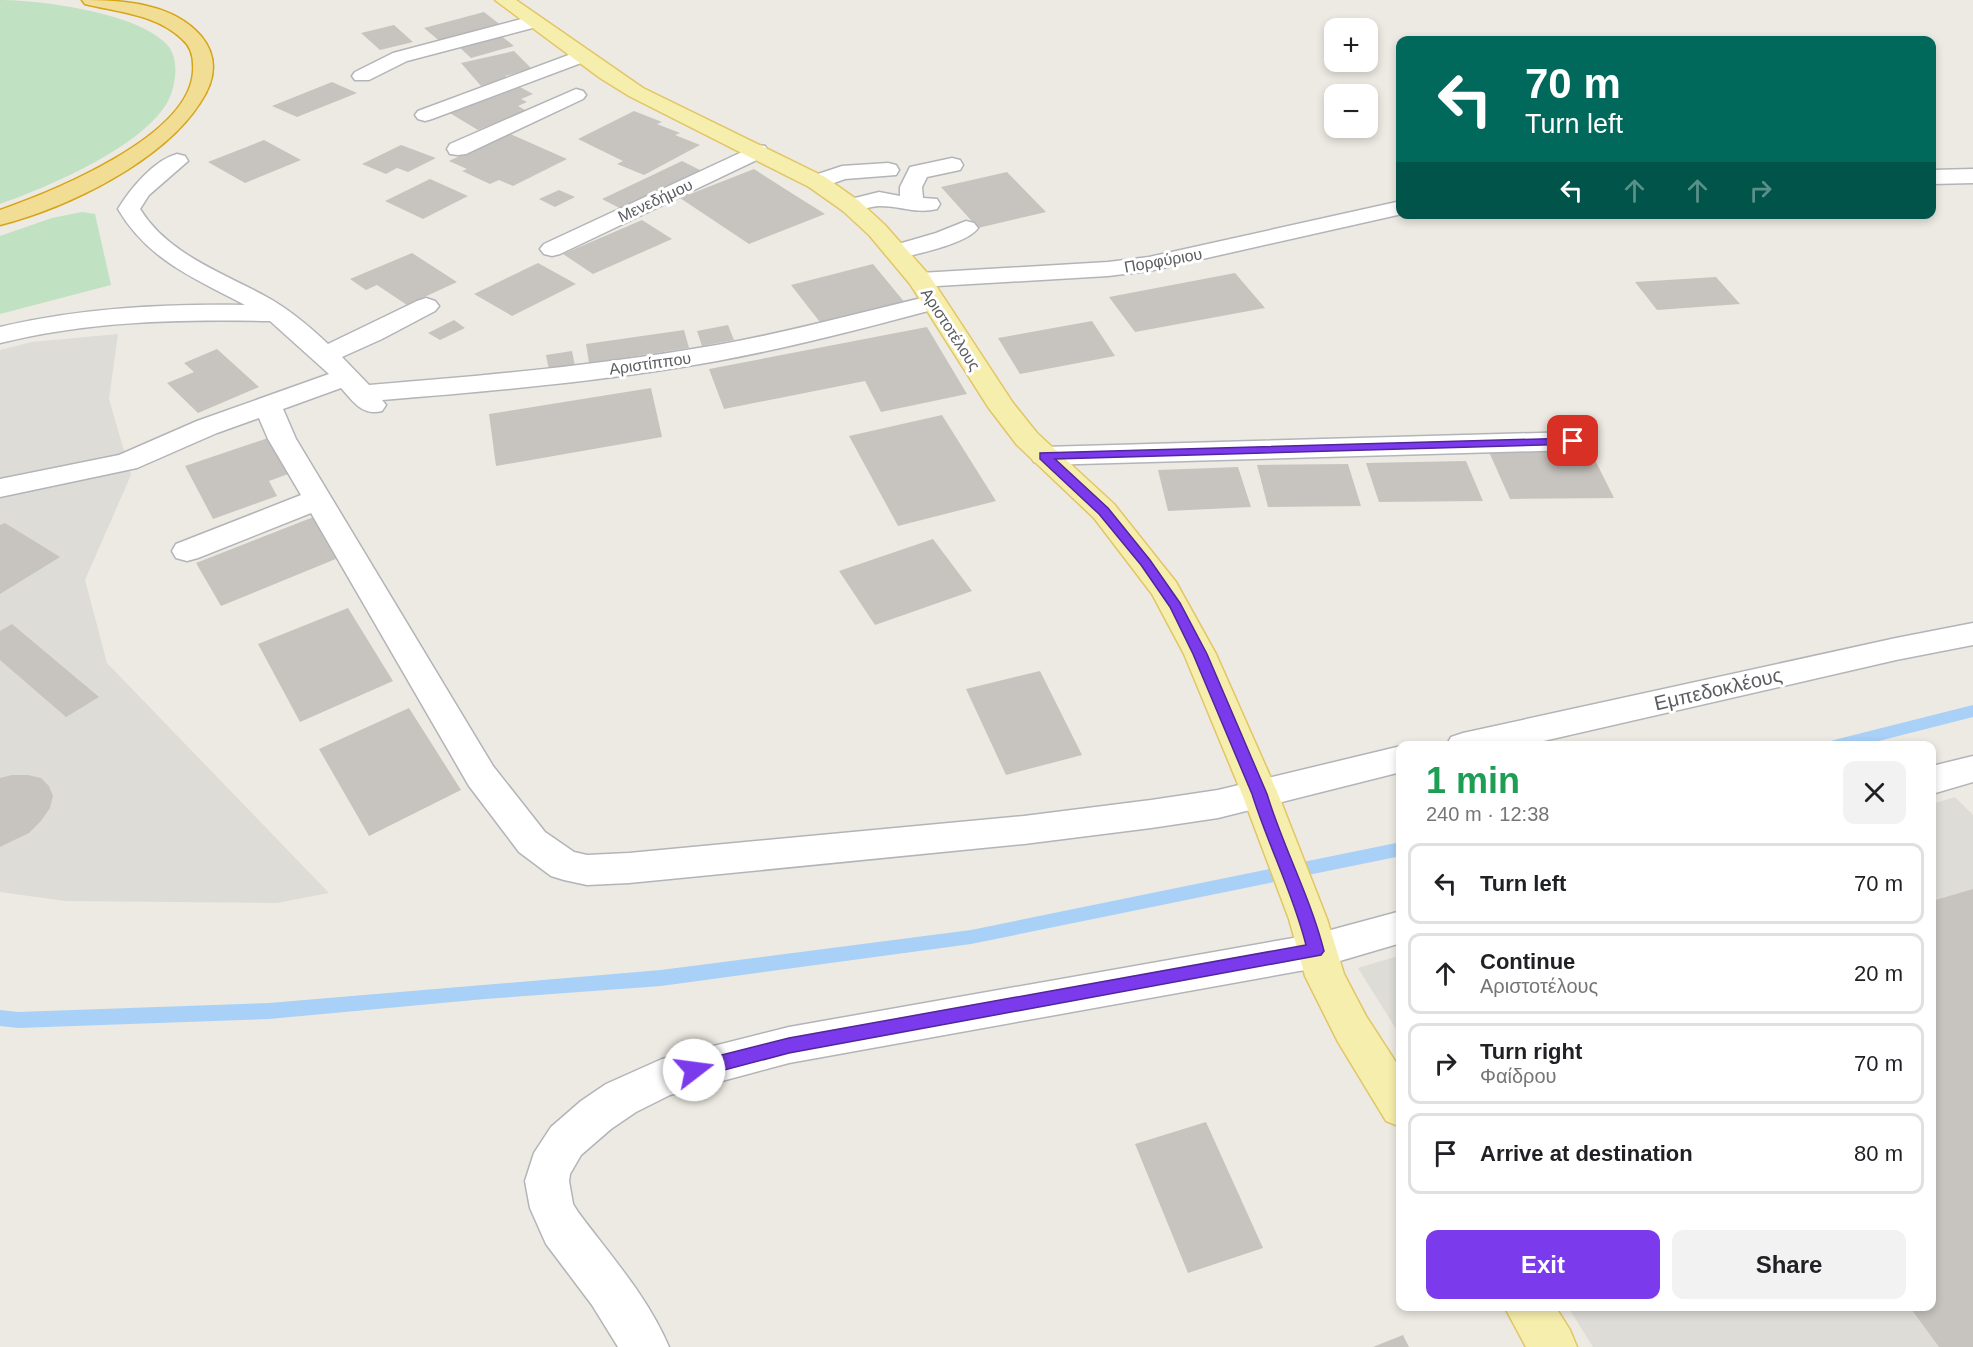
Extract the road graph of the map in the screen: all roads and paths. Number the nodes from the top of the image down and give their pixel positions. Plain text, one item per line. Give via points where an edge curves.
1 (91, 0) edge
2 (504, 0) edge
3 (533, 22) junction
4 (582, 56) junction
5 (607, 74) junction
6 (362, 76) dead end
7 (576, 95) junction
8 (425, 115) dead end
9 (524, 130) dead end
10 (458, 149) dead end
11 (757, 152) junction
12 (177, 161) dead end
13 (952, 165) dead end
14 (888, 170) dead end
15 (1973, 176) edge
16 (1936, 177) edge
17 (817, 182) junction
18 (851, 206) junction
19 (1396, 209) edge
20 (0, 218) edge
21 (966, 228) dead end
22 (552, 249) dead end
23 (896, 252) junction
24 (920, 280) junction
25 (934, 302) junction
26 (426, 306) dead end
27 (276, 314) junction
28 (0, 335) edge
29 (325, 355) junction
30 (360, 392) junction
31 (268, 405) junction
32 (1573, 441) dead end
33 (1044, 456) junction
34 (0, 488) edge
35 (318, 499) junction
36 (187, 551) dead end
37 (1973, 634) edge
38 (1485, 741) edge
39 (1396, 761) edge
40 (1973, 769) edge
41 (1936, 779) edge
42 (1263, 806) junction
43 (1396, 927) edge
44 (1312, 935) junction
45 (1396, 1099) edge
46 (1530, 1311) edge
47 (645, 1347) edge
48 (1553, 1347) edge

1 - 20 highway via 143,12 184,31 198,45 204,62 200,90 166,131 132,158 42,203
2 - 3 main road, Αριστοτέλους
3 - 4 main road, Αριστοτέλους
3 - 6 street via 400,57
4 - 5 main road, Αριστοτέλους
4 - 8 street
5 - 7 street
5 - 11 main road, Αριστοτέλους via 663,107
7 - 9 street
7 - 10 street
11 - 17 main road, Αριστοτέλους
11 - 22 street, Μενεδήμου
12 - 27 street via 140,191 129,209 135,222 163,250
13 - 18 street via 918,172 911,188 920,204 879,199
14 - 17 street via 842,173
15 - 16 street
17 - 18 main road, Αριστοτέλους
18 - 23 main road, Αριστοτέλους
19 - 24 street, Πορφύριου via 1149,264
21 - 23 street
23 - 24 main road, Αριστοτέλους
24 - 25 main road, Αριστοτέλους
25 - 30 street, Αριστίππου via 790,338 686,358 519,380
25 - 33 main road, Αριστοτέλους via 998,402
26 - 29 street
27 - 28 street via 168,312 104,316
27 - 29 street
29 - 30 street
30 - 31 street, Αριστίππου
31 - 34 street, Αριστίππου via 127,462
31 - 35 street via 282,439
32 - 33 street
33 - 42 main road, Αριστοτέλους via 1104,511 1176,606
35 - 36 street
35 - 42 street via 482,776 532,843 564,865 586,870 629,868 1180,810
37 - 38 street, Εμπεδοκλέους
39 - 42 street
40 - 41 street
42 - 44 main road, Αριστοτέλους
43 - 44 street
44 - 45 main road via 1325,976 1352,1029
44 - 47 street via 789,1046 662,1078 621,1098 566,1141 549,1168 547,1181 552,1208 562,1228
46 - 48 main road

